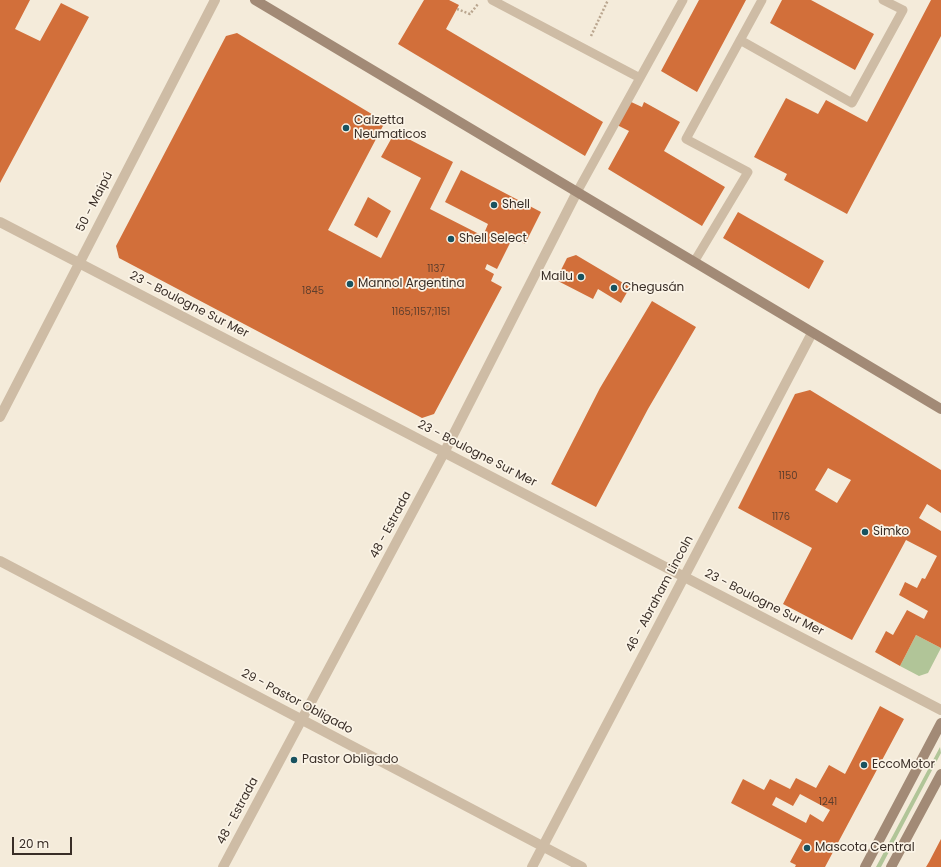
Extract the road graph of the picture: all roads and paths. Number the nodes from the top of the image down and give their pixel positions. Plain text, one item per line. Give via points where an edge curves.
1 (215, 0) edge
2 (255, 0) edge
3 (481, 0) edge
4 (492, 0) edge
5 (608, 0) edge
6 (683, 0) edge
7 (762, 0) edge
8 (883, 0) edge
9 (457, 9) dead end
10 (740, 40) junction
11 (584, 49) junction
12 (640, 78) junction
13 (577, 192) junction
14 (0, 222) edge
15 (694, 262) junction
16 (78, 263) junction
17 (812, 333) junction
18 (941, 409) edge
19 (0, 417) edge
20 (445, 451) junction
21 (0, 562) edge
22 (684, 576) junction
23 (941, 710) edge
24 (302, 720) junction
25 (941, 723) edge
26 (941, 774) edge
27 (543, 846) junction
28 (223, 867) edge
29 (532, 867) edge
30 (582, 867) edge
31 (865, 867) edge
32 (892, 867) edge

1 - 16 street, 50 - Maipú
2 - 13 main road
3 - 9 path via 470,14
4 - 11 lane
5 - 11 path
6 - 12 lane
7 - 10 lane
8 - 10 lane via 903,10 852,103
10 - 15 lane via 686,139 748,172
11 - 12 lane
12 - 13 lane
13 - 15 main road
13 - 20 street, 48 - Estrada
14 - 16 street, 23 - Boulogne Sur Mer
15 - 17 main road
16 - 19 street, 50 - Maipú
16 - 20 street, 23 - Boulogne Sur Mer
17 - 18 main road
17 - 22 street, 46 - Abraham Lincoln
20 - 22 street, 23 - Boulogne Sur Mer
20 - 24 street, 48 - Estrada
21 - 24 street, 29 - Pastor Obligado
22 - 23 street, 23 - Boulogne Sur Mer
22 - 27 street, 46 - Abraham Lincoln
24 - 27 street, 29 - Pastor Obligado
24 - 28 street, 48 - Estrada
25 - 31 main road
26 - 32 main road
27 - 29 street, 46 - Abraham Lincoln
27 - 30 street, 29 - Pastor Obligado

